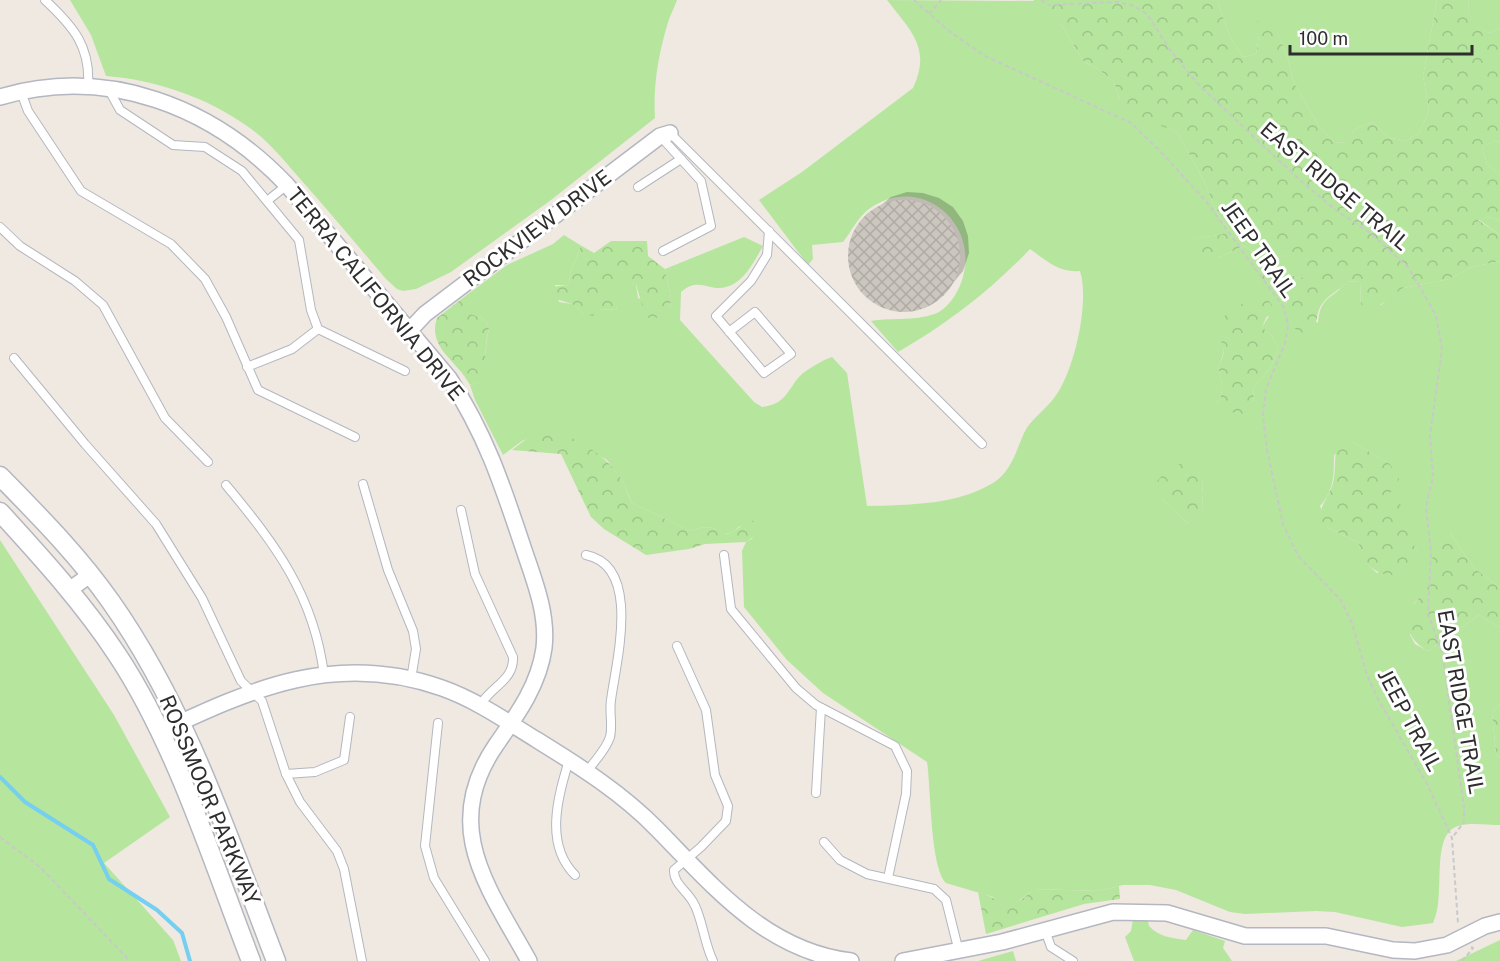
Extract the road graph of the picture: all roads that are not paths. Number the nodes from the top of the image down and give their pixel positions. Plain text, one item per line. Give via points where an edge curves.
1 (45, 0) edge
2 (88, 88) junction
3 (109, 90) junction
4 (21, 92) junction
5 (0, 97) edge
6 (665, 134) junction
7 (681, 159) junction
8 (287, 185) junction
9 (638, 187) dead end
10 (267, 201) junction
11 (0, 227) edge
12 (769, 231) junction
13 (663, 251) dead end
14 (318, 329) junction
15 (409, 330) junction
16 (729, 332) junction
17 (14, 358) dead end
18 (247, 367) junction
19 (405, 371) dead end
20 (355, 437) dead end
21 (982, 444) dead end
22 (208, 462) dead end
23 (0, 476) edge
24 (363, 484) dead end
25 (226, 485) dead end
26 (461, 510) dead end
27 (0, 512) edge
28 (586, 555) dead end
29 (724, 555) dead end
30 (90, 575) junction
31 (69, 590) junction
32 (677, 646) dead end
33 (324, 675) junction
34 (411, 679) junction
35 (252, 691) junction
36 (480, 705) junction
37 (821, 708) junction
38 (350, 717) dead end
39 (181, 722) junction
40 (438, 723) dead end
41 (511, 724) junction
42 (160, 732) junction
43 (569, 760) junction
44 (587, 772) junction
45 (286, 774) junction
46 (816, 793) dead end
47 (824, 842) dead end
48 (687, 860) junction
49 (575, 875) dead end
50 (888, 879) junction
51 (1500, 922) edge
52 (1046, 930) junction
53 (959, 952) junction
54 (251, 961) edge
55 (276, 961) edge
56 (362, 961) edge
57 (485, 961) edge
58 (529, 961) edge
59 (713, 961) edge
60 (847, 961) edge
61 (903, 961) edge
62 (1073, 961) edge

1 - 2 lane via 64,18 85,51
2 - 3 street, TERRA CALIFORNIA DRIVE
2 - 4 street, TERRA CALIFORNIA DRIVE
3 - 8 street, TERRA CALIFORNIA DRIVE via 160,101 212,123 261,158
3 - 10 lane via 120,110 173,145 205,147 242,171
4 - 5 street, TERRA CALIFORNIA DRIVE
4 - 18 lane via 28,111 81,191 171,244 205,279
6 - 7 lane
6 - 12 lane
6 - 15 street, ROCKVIEW DRIVE via 424,314
7 - 9 lane
7 - 13 lane via 701,181 711,226
8 - 10 lane
8 - 15 street, TERRA CALIFORNIA DRIVE
10 - 14 lane via 299,240
11 - 22 lane via 20,246 75,281 103,305 165,418
12 - 16 lane via 767,255 751,281 716,316
12 - 21 lane
14 - 18 lane via 292,349
14 - 19 lane
15 - 41 street, TERRA CALIFORNIA DRIVE via 468,408 504,486 540,598 544,650 526,702
16 - 16 lane via 764,373 791,354 755,312
17 - 35 lane via 156,524 202,598 241,681
18 - 20 lane via 258,390
23 - 30 street, ROSSMOOR PARKWAY
24 - 34 lane via 388,570 412,631 416,649
25 - 33 lane via 285,560 315,628
26 - 36 lane via 475,574 513,657 510,675
27 - 31 street, ROSSMOOR PARKWAY
28 - 44 lane via 602,559 611,568 620,604 622,646 611,698 610,736
29 - 37 lane via 730,609 796,688
30 - 31 street
30 - 39 street, ROSSMOOR PARKWAY via 139,645
31 - 42 street, ROSSMOOR PARKWAY via 119,657
32 - 48 lane via 706,710 715,775 728,806 726,821
33 - 34 street
33 - 35 street via 289,679
34 - 36 street
35 - 39 street
35 - 45 lane via 262,701
36 - 41 street
37 - 46 lane
37 - 50 lane via 895,746 907,771 906,794
38 - 45 lane via 344,760 332,768
39 - 42 street
39 - 55 street, ROSSMOOR PARKWAY
40 - 57 lane via 425,846 434,878
41 - 43 street
41 - 58 street, TERRA CALIFORNIA DRIVE via 488,758 469,815 471,845 484,880
42 - 54 street, ROSSMOOR PARKWAY
43 - 44 street
43 - 49 lane via 558,798 556,836 560,856
44 - 48 street via 643,815
45 - 56 lane via 300,802 337,851
47 - 50 lane via 850,867
48 - 59 lane via 674,870 674,875 694,903
48 - 60 street via 742,914 766,930 809,950
50 - 53 lane via 933,889 946,900
51 - 52 street via 1433,949 1393,950 1326,936 1245,936 1167,913 1138,911 1091,915
52 - 53 street
52 - 62 lane via 1051,947
53 - 61 street

